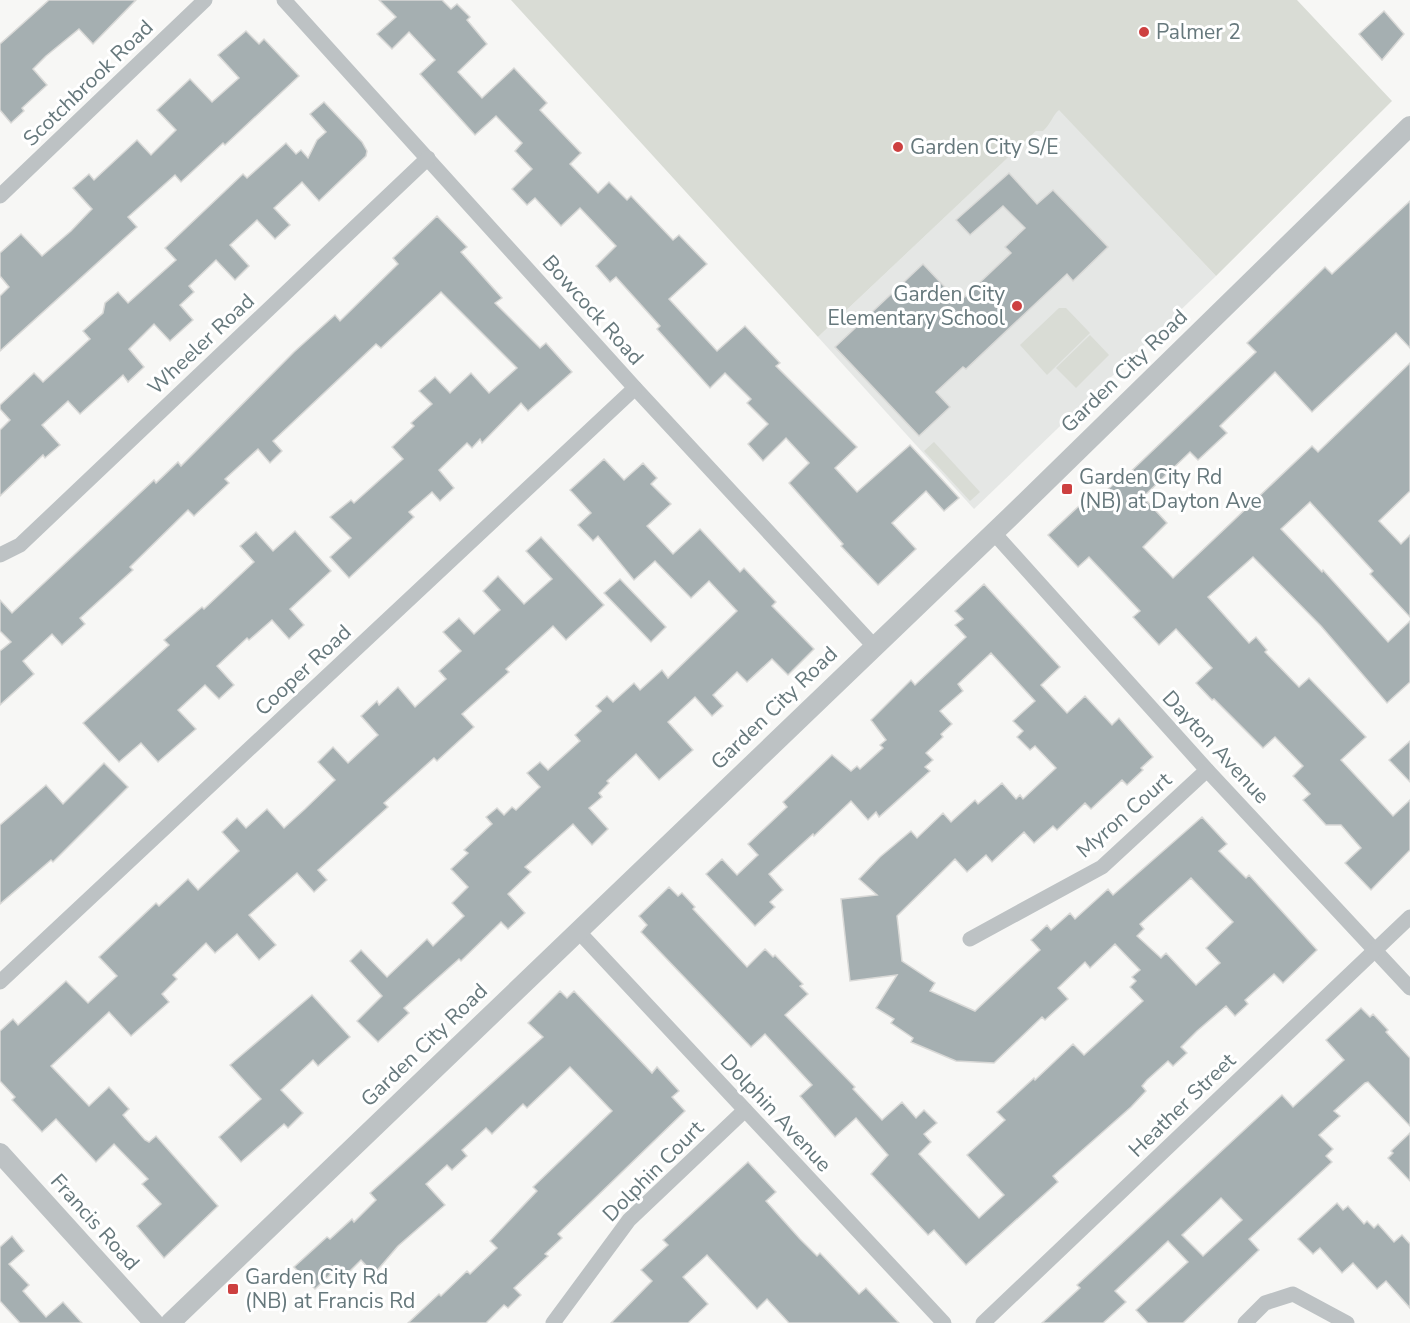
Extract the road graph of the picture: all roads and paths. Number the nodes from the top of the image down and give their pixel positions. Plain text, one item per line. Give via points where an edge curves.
1 (205, 0) edge
2 (284, 0) edge
3 (1410, 126) edge
4 (428, 158) junction
5 (0, 196) edge
6 (634, 388) junction
7 (993, 532) junction
8 (0, 555) edge
9 (873, 645) junction
10 (1207, 770) junction
11 (1410, 917) edge
12 (578, 931) junction
13 (970, 939) dead end
14 (1376, 949) junction
15 (0, 982) edge
16 (1410, 988) edge
17 (745, 1110) junction
18 (0, 1154) edge
19 (154, 1323) edge
20 (170, 1323) edge
21 (553, 1323) edge
22 (944, 1323) edge
23 (982, 1323) edge
24 (1245, 1323) edge
25 (1347, 1323) edge

1 - 5 street, Scotchbrook Road
2 - 4 street, Bowcock Road
3 - 7 street, Garden City Road
4 - 6 street, Bowcock Road
4 - 8 street, Wheeler Road via 20,544
6 - 9 street, Bowcock Road
6 - 15 street, Cooper Road
7 - 9 street, Garden City Road
7 - 10 street, Dayton Avenue
9 - 12 street, Garden City Road
10 - 13 street, Myron Court via 1102,867
10 - 14 street, Dayton Avenue
11 - 14 street, Heather Street
12 - 17 street, Dolphin Avenue
12 - 20 street, Garden City Road
14 - 16 street, Dayton Avenue
14 - 23 street, Heather Street
17 - 21 street, Dolphin Court via 629,1220
17 - 22 street, Dolphin Avenue
18 - 19 street, Francis Road
24 - 25 street via 1265,1303 1293,1294

